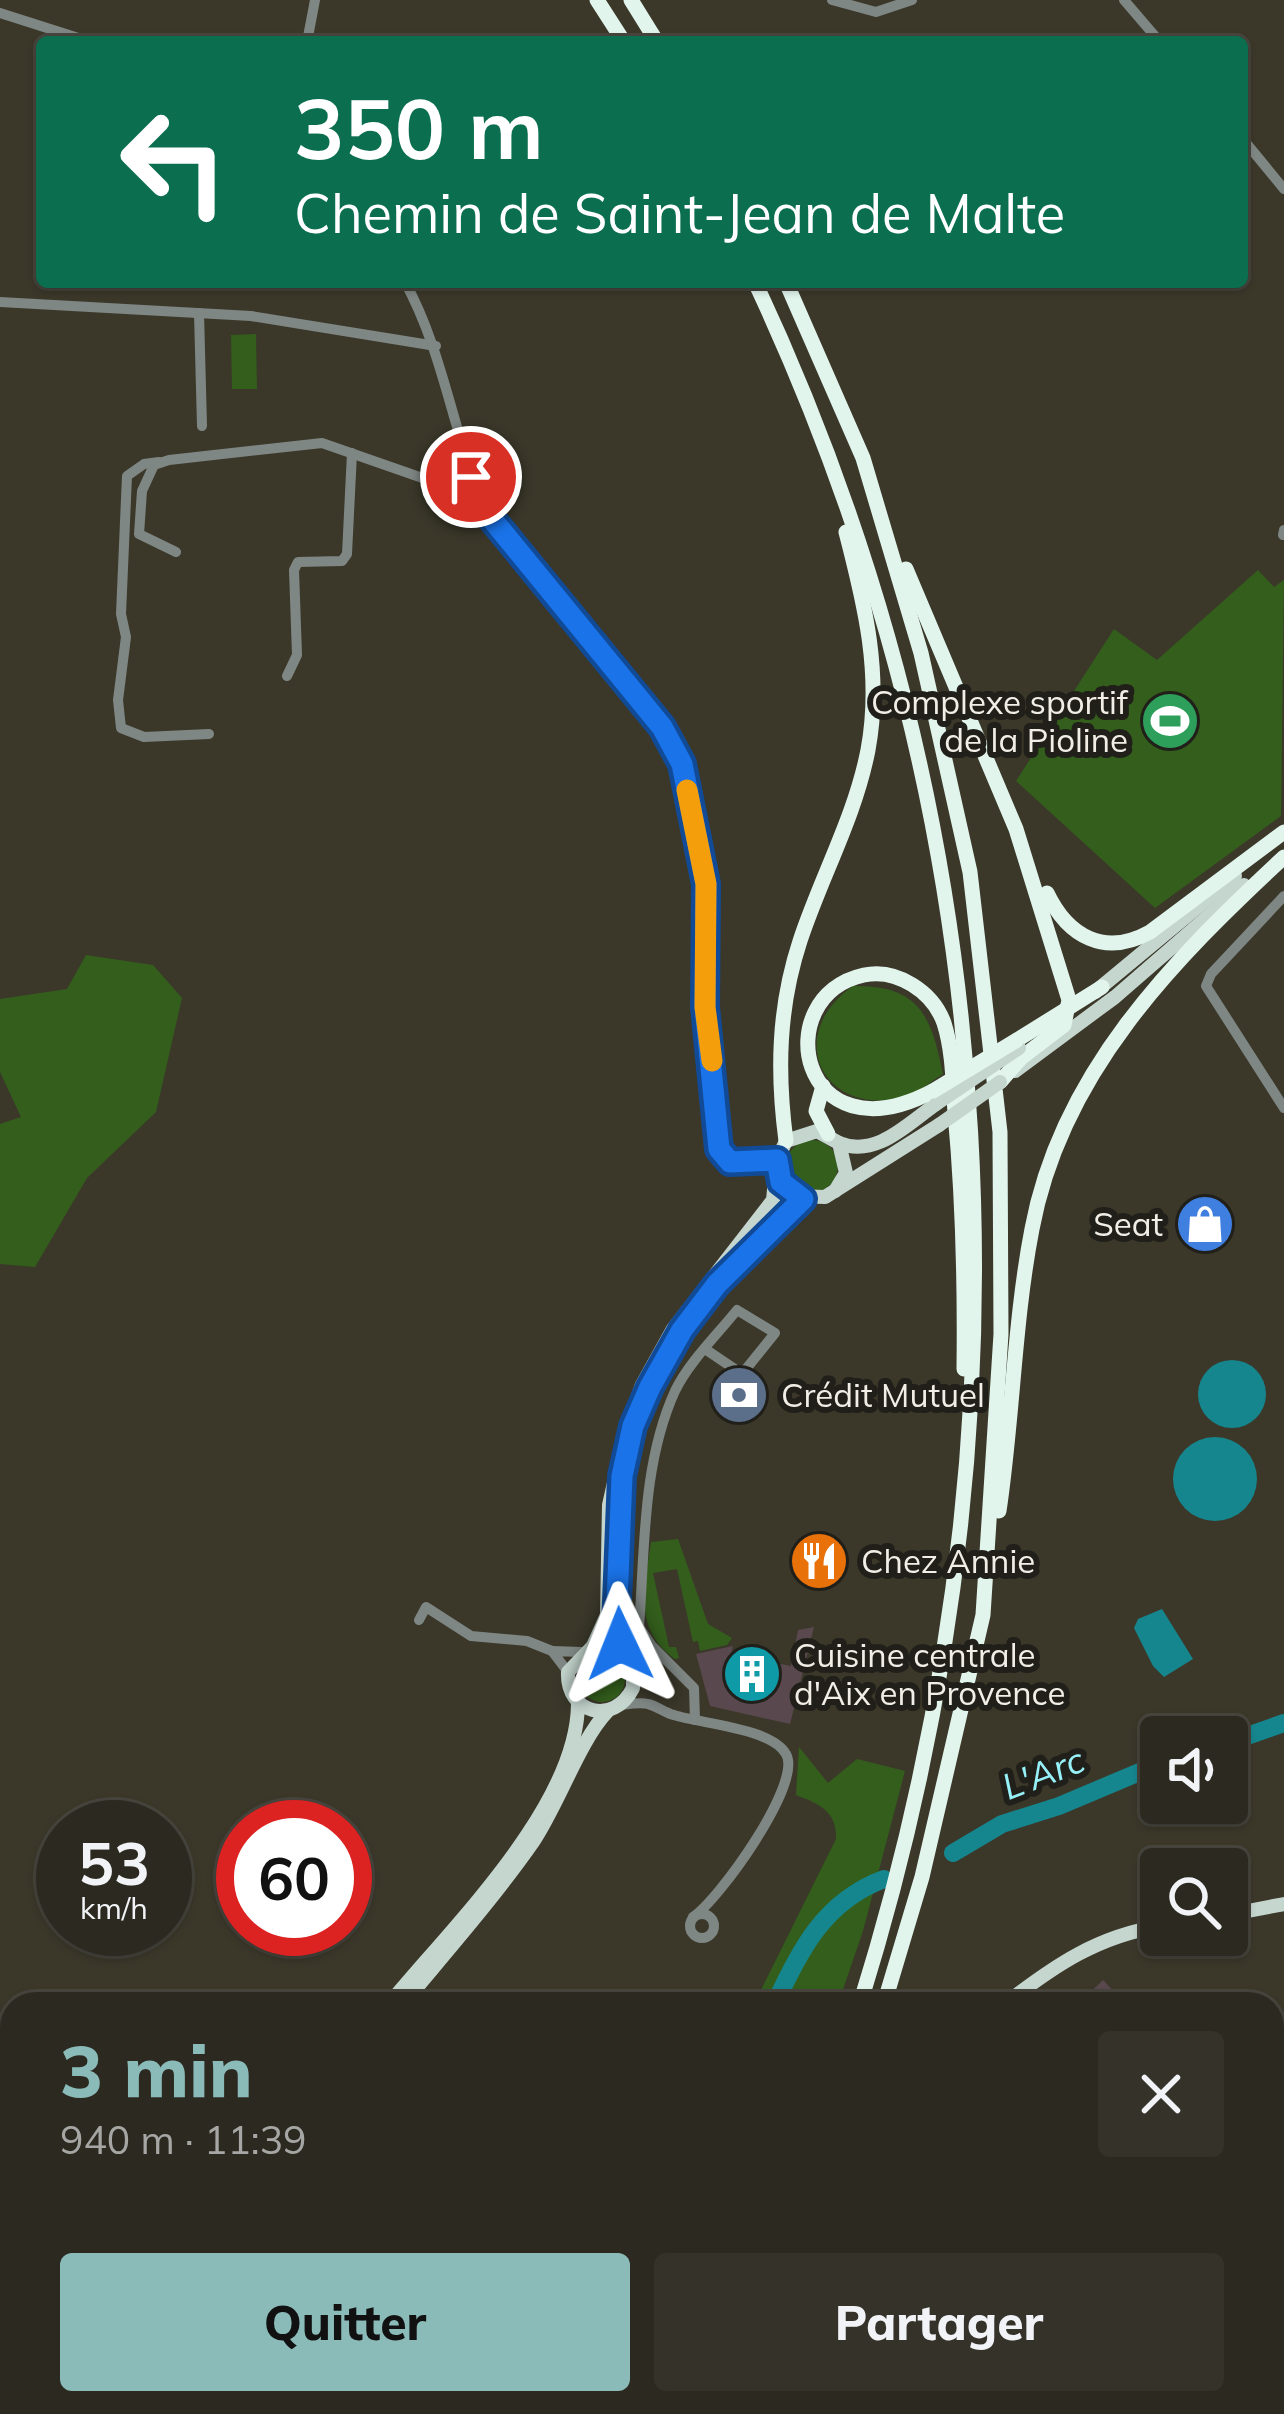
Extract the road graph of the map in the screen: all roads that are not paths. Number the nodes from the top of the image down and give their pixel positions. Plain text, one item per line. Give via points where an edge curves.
1 (315, 0) edge
2 (597, 0) edge
3 (631, 0) edge
4 (832, 0) edge
5 (912, 0) edge
6 (1124, 0) edge
7 (0, 13) edge
8 (72, 36) edge
9 (308, 36) edge
10 (620, 36) edge
11 (653, 36) edge
12 (1155, 36) edge
13 (1248, 145) edge
14 (1284, 189) edge
15 (408, 288) edge
16 (758, 288) edge
17 (789, 288) edge
18 (0, 302) edge
19 (199, 313) junction
20 (436, 346) junction
21 (202, 426) dead end
22 (823, 442) junction
23 (352, 453) junction
24 (163, 462) junction
25 (471, 477) junction
26 (870, 477) junction
27 (176, 552) dead end
28 (287, 676) dead end
29 (209, 734) dead end
30 (1016, 829) junction
31 (1284, 832) edge
32 (1284, 854) edge
33 (1284, 896) edge
34 (1102, 987) joint
35 (1068, 1011) junction
36 (1020, 1053) junction
37 (1000, 1082) joint
38 (823, 1086) junction
39 (935, 1098) junction
40 (1284, 1108) edge
41 (833, 1139) junction
42 (786, 1141) junction
43 (778, 1167) junction
44 (835, 1191) junction
45 (803, 1199) junction
46 (705, 1349) junction
47 (958, 1558) junction
48 (983, 1615) junction
49 (418, 1620) dead end
50 (591, 1648) junction
51 (622, 1650) junction
52 (552, 1651) junction
53 (568, 1672) junction
54 (634, 1681) junction
55 (645, 1702) junction
56 (578, 1704) junction
57 (614, 1709) junction
58 (695, 1720) junction
59 (712, 1904) junction
60 (1284, 1904) edge
61 (1248, 1911) edge
62 (693, 1917) junction
63 (713, 1921) junction
64 (1140, 1930) edge
65 (399, 1992) edge
66 (413, 1992) edge
67 (864, 1992) edge
68 (888, 1992) edge
69 (1021, 1992) edge

1 - 9 street
2 - 10 highway
3 - 11 highway
4 - 5 street via 876,12
6 - 12 street
7 - 8 street
13 - 14 street
15 - 20 street
16 - 22 highway
17 - 26 highway
18 - 19 street
19 - 20 street
19 - 21 street
20 - 25 street
22 - 42 highway via 868,621 873,702 860,781 799,944 785,1006 779,1086
22 - 47 highway via 919,754 959,987 977,1286
23 - 24 street via 322,443
23 - 25 street via 454,489
23 - 28 street via 347,554 342,561 298,562 294,570 297,655
24 - 27 street via 142,490 139,534
24 - 29 street via 127,476 121,728 174,739
25 - 43 street via 487,513 662,727 682,764 706,884 705,1007 719,1149 730,1162
26 - 30 highway
26 - 48 highway via 952,781 990,1022 1001,1154 1001,1334
30 - 31 highway via 1058,915 1087,939 1118,945 1150,932
30 - 35 highway
31 - 34 main road
32 - 36 main road via 1115,997
32 - 48 highway via 1122,1027 1054,1155 1028,1254
33 - 40 street via 1206,986
34 - 35 highway
35 - 36 highway
36 - 37 highway
36 - 39 highway, bridge
37 - 44 main road, bridge
38 - 39 highway via 874,1112
38 - 41 highway via 816,1111
38 - 47 highway via 808,1037 830,993 881,973 934,1004 951,1067 962,1216
39 - 41 main road via 874,1145
41 - 42 main road via 806,1131
41 - 44 main road via 846,1173
42 - 43 main road
43 - 45 main road via 787,1190
43 - 50 main road via 773,1200 674,1329 642,1385 609,1505 607,1615
44 - 45 main road
45 - 51 main road via 747,1250 682,1330 633,1426 622,1476
46 - 46 street via 737,1310 776,1333 742,1374
46 - 58 street via 676,1388 652,1450 639,1627 694,1688
47 - 67 highway via 930,1736
48 - 68 highway
49 - 52 street via 426,1607 471,1636
50 - 51 main road
50 - 52 street
50 - 53 main road
51 - 54 main road
52 - 53 street
53 - 56 main road
54 - 55 street
54 - 57 main road
55 - 57 street
55 - 58 street
56 - 57 main road
56 - 65 main road via 568,1756 521,1841
57 - 66 main road via 592,1729 532,1842
58 - 59 street via 772,1740 789,1758 780,1802
59 - 62 street
59 - 63 street
60 - 61 main road
62 - 63 street
62 - 63 street via 690,1928 701,1939 713,1932
64 - 69 main road via 1072,1954

